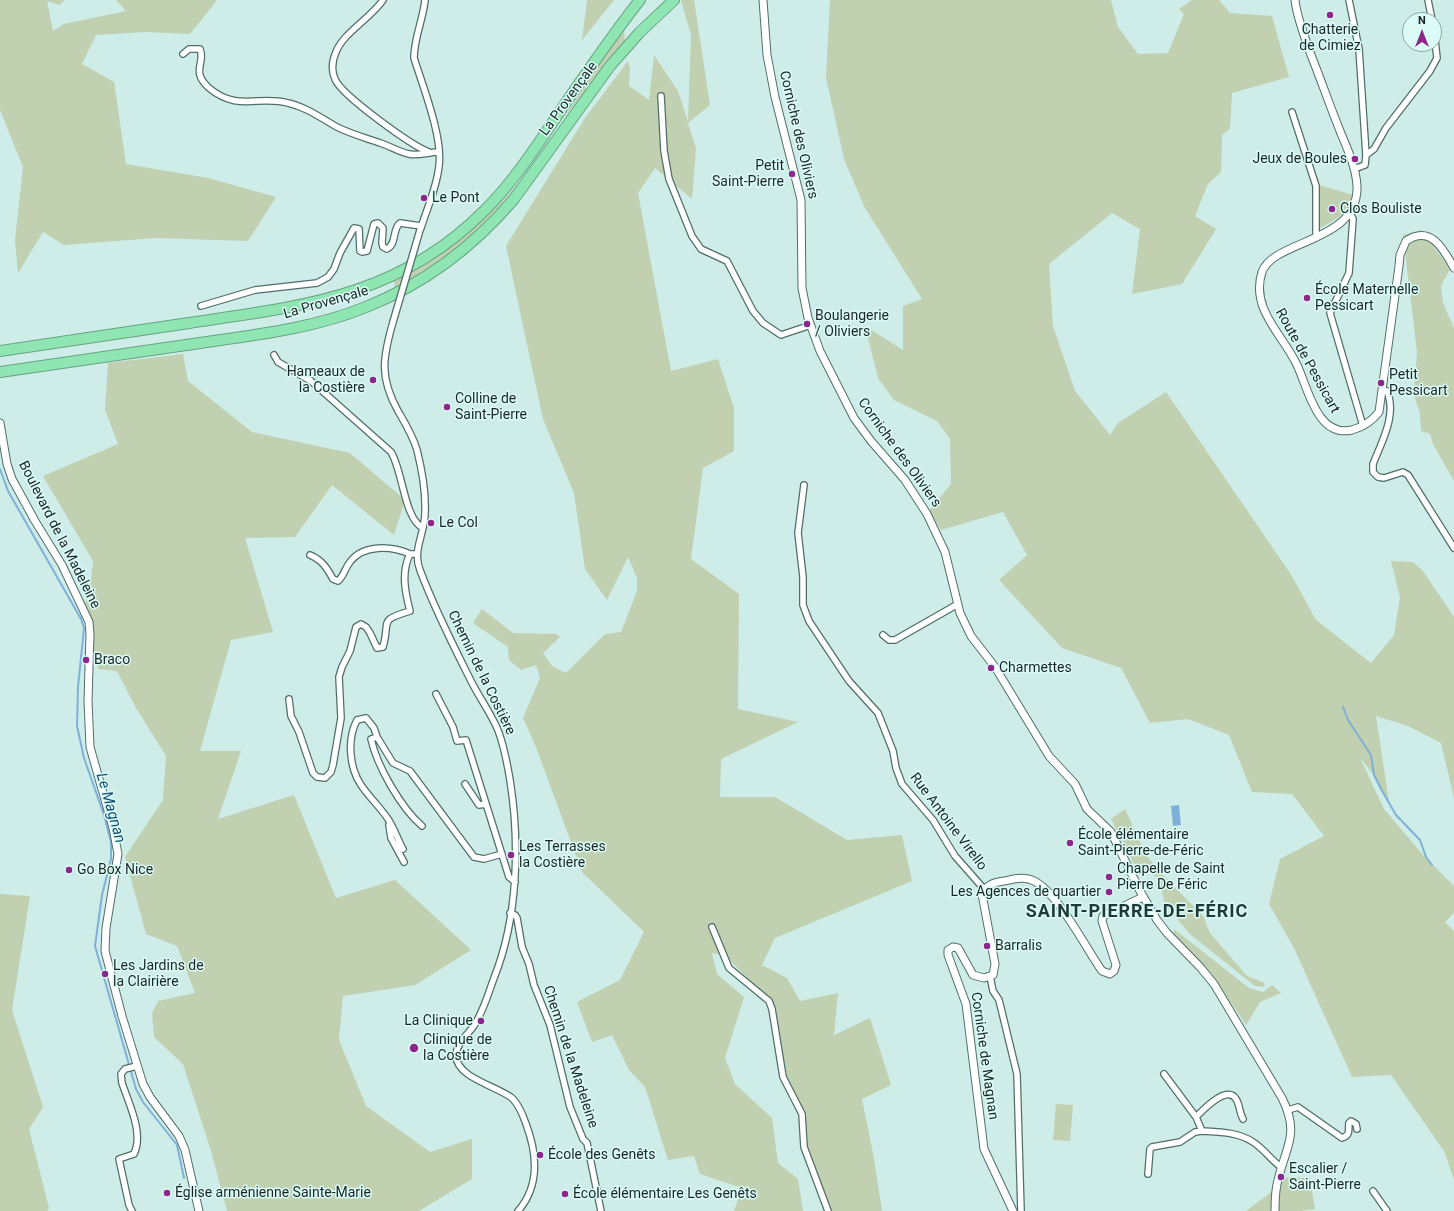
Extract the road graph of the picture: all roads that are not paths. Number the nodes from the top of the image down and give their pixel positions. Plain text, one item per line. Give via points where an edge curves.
1 (383, 0) edge
2 (425, 0) edge
3 (674, 0) edge
4 (762, 0) edge
5 (1294, 0) edge
6 (1349, 0) edge
7 (1428, 0) edge
8 (639, 1) edge
9 (1430, 12) edge
10 (1436, 52) edge
11 (183, 54) dead end
12 (661, 96) dead end
13 (1292, 112) dead end
14 (429, 152) junction
15 (439, 152) junction
16 (1366, 155) junction
17 (1354, 169) junction
18 (1350, 213) junction
19 (421, 228) junction
20 (1316, 237) junction
21 (1454, 268) edge
22 (201, 306) dead end
23 (811, 325) junction
24 (0, 351) edge
25 (274, 355) dead end
26 (0, 372) edge
27 (1383, 390) junction
28 (0, 423) edge
29 (1363, 426) junction
30 (804, 485) dead end
31 (423, 528) junction
32 (1454, 548) edge
33 (410, 554) junction
34 (417, 554) junction
35 (310, 555) dead end
36 (958, 604) junction
37 (883, 635) dead end
38 (436, 694) dead end
39 (289, 699) dead end
40 (377, 737) junction
41 (465, 784) dead end
42 (486, 804) junction
43 (389, 820) junction
44 (422, 826) dead end
45 (403, 849) dead end
46 (502, 854) junction
47 (404, 862) dead end
48 (515, 882) junction
49 (984, 889) junction
50 (1143, 897) junction
51 (510, 913) junction
52 (712, 928) dead end
53 (990, 976) junction
54 (135, 1067) junction
55 (1164, 1074) dead end
56 (1288, 1110) junction
57 (1196, 1117) junction
58 (1243, 1119) dead end
59 (1357, 1129) dead end
60 (1202, 1131) junction
61 (1281, 1167) junction
62 (1148, 1174) dead end
63 (1373, 1191) dead end
64 (129, 1205) junction
65 (126, 1211) edge
66 (132, 1211) edge
67 (199, 1211) edge
68 (518, 1211) edge
69 (601, 1211) edge
70 (828, 1211) edge
71 (1013, 1211) edge
72 (1021, 1211) edge
73 (1275, 1211) edge
74 (1387, 1211) edge

1 - 14 street via 336,51 332,66 335,80 346,93 387,125 421,150
2 - 15 street via 424,14 414,46 414,58
3 - 26 highway, La Provençale via 622,52 590,92 514,199 496,219 456,256 416,282 366,307 312,324
4 - 23 street, Corniche des Oliviers via 767,55 775,97 801,200 801,280
5 - 17 street via 1301,27
6 - 16 street via 1359,49
7 - 9 street
8 - 24 highway, La Provençale via 601,50 515,176 485,211 463,231 398,274 364,288 321,300 256,313
10 - 16 street via 1436,58 1430,71 1386,128 1374,149
11 - 14 street via 189,49 200,49 202,54 198,66 201,80 228,99 241,102 289,103 346,131 409,154
12 - 23 street via 664,151 669,180 692,236 701,249 727,261 753,311 775,332 781,335
13 - 20 street via 1316,186
14 - 15 street
15 - 19 street via 438,171
16 - 17 street via 1366,165
17 - 18 street via 1356,196
18 - 20 street, Route de Pessicart via 1334,227
18 - 29 street via 1353,219 1349,273 1330,313
19 - 22 street via 400,223 397,225 392,244 387,249 382,243 383,228 378,223 374,224 369,247 367,251 362,252 358,244 359,229 354,228 334,269 323,280 317,283 255,290
19 - 31 street, Chemin de la Costière, bridge via 384,353 384,374 389,392 416,448 425,501
20 - 29 street, Route de Pessicart via 1274,258 1265,266 1260,285 1261,302 1272,328 1296,364 1318,414 1334,429 1340,431
21 - 27 street, Route de Pessicart via 1443,249 1431,238 1419,235 1406,241 1400,255
23 - 36 street, Corniche des Oliviers via 820,351 854,418 905,480 928,514 944,552
25 - 31 street via 278,362 311,382 391,452 397,461 411,516 417,526
27 - 29 street, Route de Pessicart via 1379,412
27 - 32 street via 1388,394 1391,416 1373,464 1373,472 1378,478 1403,472 1408,475
28 - 54 street, Boulevard de la Madeleine via 12,479 62,565 89,622 90,747 118,854 106,928 105,951
30 - 49 street, Rue Antoine Virello via 798,533 803,605 809,620 849,681 878,713 894,751 896,768 902,784 933,820 955,856
31 - 34 street, Chemin de la Costière
33 - 34 street
33 - 35 street via 386,548 358,554 338,581 333,579 326,566
33 - 39 street via 405,580 410,611 387,620 383,647 377,648 366,626 361,624 356,627 350,651 339,677 341,718 334,765 328,776 320,778 313,773 291,716
34 - 48 street, Chemin de la Costière via 419,570 454,648 501,737 511,788
36 - 37 street via 896,640 889,640
36 - 50 street, Corniche des Oliviers via 965,626 995,668 1049,756 1075,784 1087,810 1113,835
38 - 42 street via 453,727 457,741 466,740
40 - 43 street via 366,718 357,720 352,730 352,761 360,784
40 - 44 street via 371,739 373,747 389,780 414,819
40 - 46 street via 393,763 410,772 474,857 484,859
41 - 42 street via 479,805
42 - 46 street
43 - 45 street
43 - 47 street via 391,838
46 - 48 street via 510,879
48 - 51 street, Chemin de la Costière
49 - 50 street via 998,882 1018,878 1026,878 1040,885 1068,918 1102,971 1108,974 1114,971 1116,965 1102,921 1103,916
49 - 53 street, Corniche de Magnan via 982,901 996,967
50 - 56 street, Corniche des Oliviers via 1166,933 1214,984
51 - 68 street, Chemin de la Costière via 504,949 494,980 478,1019 461,1042 456,1055 457,1062 469,1075 511,1097 524,1118 534,1148 535,1171 528,1195
51 - 69 street, Chemin de la Madeleine via 516,915 522,947 530,964 534,985 559,1055 570,1107 587,1143
52 - 70 street via 729,968 769,1001 783,1077 802,1114 804,1147
53 - 71 street, Corniche de Magnan via 980,978 973,975 958,948 948,950 966,1004 984,1149
53 - 72 street via 993,991 1000,1000 1017,1074
54 - 64 street via 125,1069 121,1074 138,1134 134,1154 119,1159
54 - 67 street, Boulevard de la Madeleine via 146,1092 179,1136 185,1150
55 - 57 street
56 - 59 street via 1298,1107 1342,1138 1350,1132 1351,1121 1356,1124
56 - 61 street via 1291,1136
57 - 58 street via 1212,1101 1228,1095 1234,1096 1237,1100
57 - 60 street
60 - 61 street via 1234,1134 1253,1142
60 - 62 street via 1195,1132 1180,1142 1152,1147
61 - 73 street
63 - 74 street
64 - 65 street
64 - 66 street

